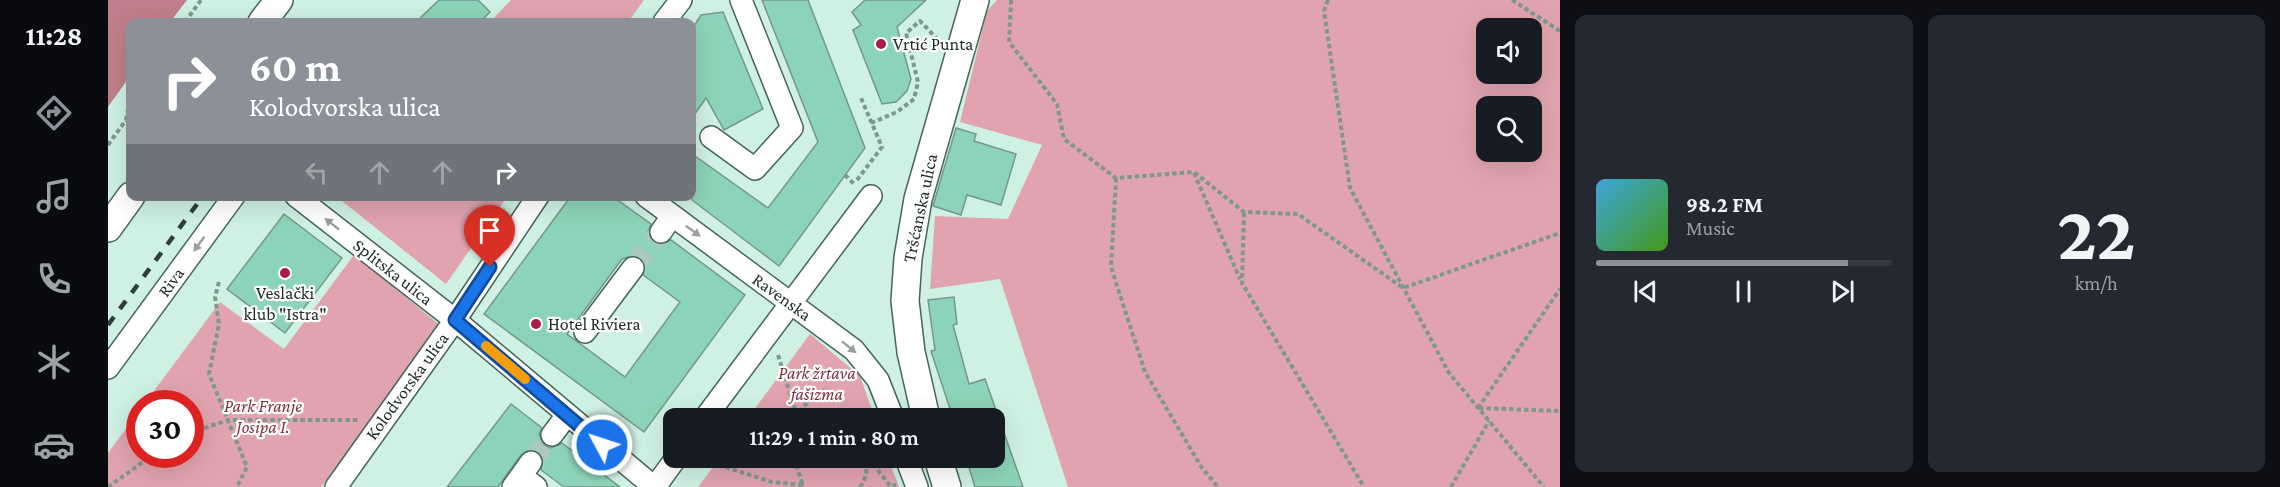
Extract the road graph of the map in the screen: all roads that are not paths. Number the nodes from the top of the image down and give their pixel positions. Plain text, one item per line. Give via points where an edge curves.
1 (279, 0) edge
2 (681, 0) edge
3 (741, 0) edge
4 (979, 1) edge
5 (265, 18) edge
6 (667, 18) edge
7 (711, 137) dead end
8 (862, 190) road end
9 (127, 201) edge
10 (230, 201) edge
11 (302, 201) edge
12 (535, 201) edge
13 (650, 201) edge
14 (108, 228) edge
15 (633, 268) tunnel mouth
16 (792, 304) junction
17 (455, 320) junction
18 (585, 332) dead end
19 (108, 368) edge
20 (713, 408) edge
21 (890, 408) edge
22 (924, 408) edge
23 (567, 415) junction
24 (552, 435) tunnel mouth
25 (669, 468) edge
26 (910, 468) edge
27 (941, 468) edge
28 (336, 487) edge
29 (655, 487) edge
30 (917, 487) edge
31 (947, 487) edge

1 - 5 main road
2 - 6 street
3 - 7 street via 792,128 755,169
4 - 22 main road, Tršćanska ulica via 918,199 908,258 905,301 910,352
8 - 16 street
9 - 14 main road
10 -> 19 street, Riva
17 -> 11 street, Splitska ulica
12 - 17 street, Kolodvorska ulica
13 -> 16 street, Ravenska via 667,224
15 - 18 street
16 - 20 street
16 -> 21 street, Ravenska via 854,350 867,364
17 - 23 street, Splitska ulica
17 - 28 street, Kolodvorska ulica
23 - 24 street
23 - 29 street, Splitska ulica
25 - 29 street
26 - 30 street
27 - 31 main road

